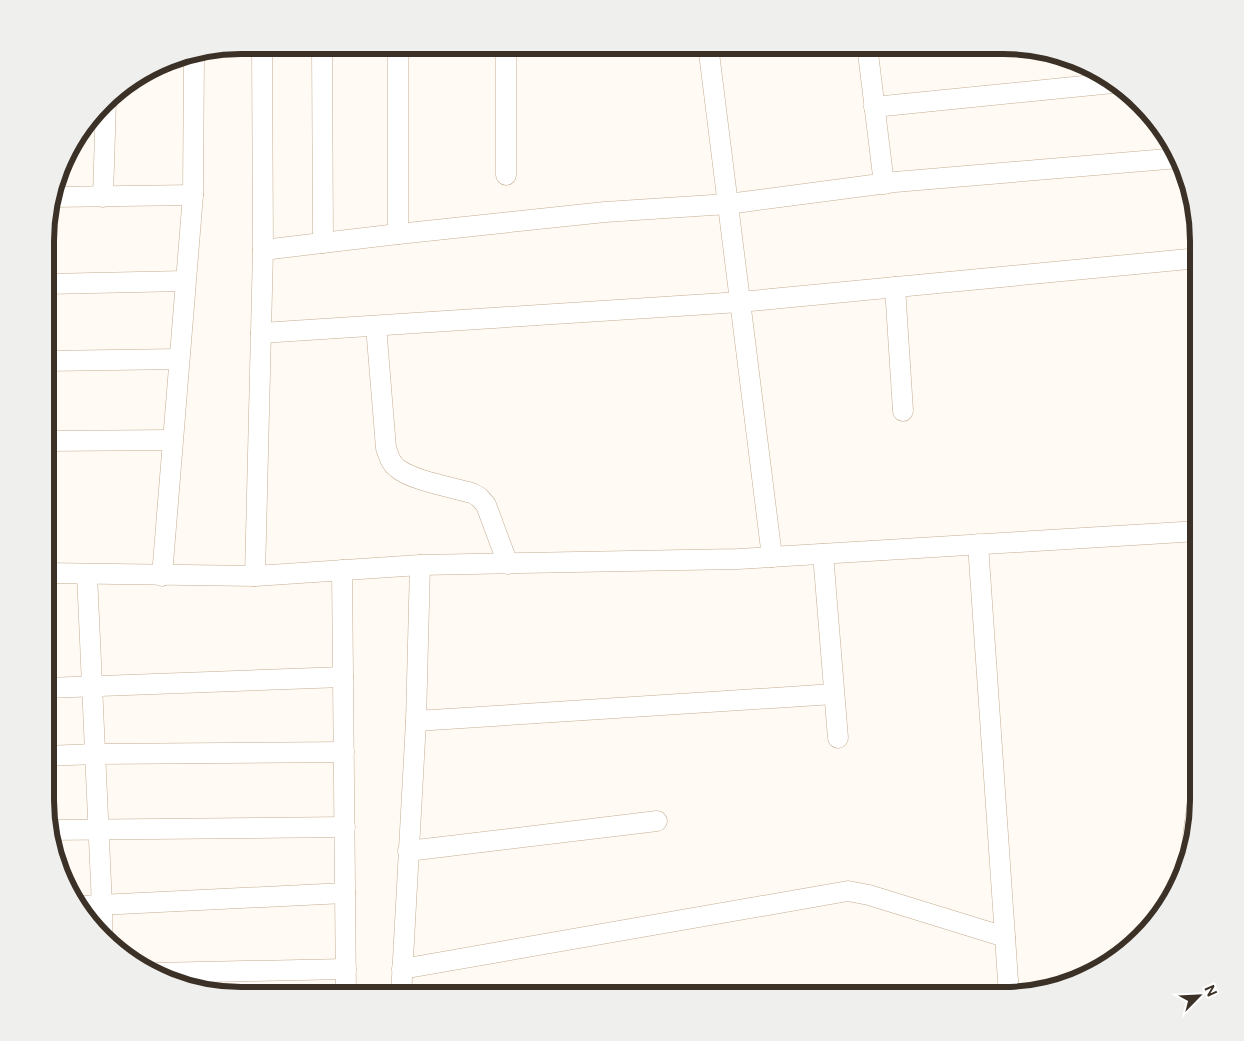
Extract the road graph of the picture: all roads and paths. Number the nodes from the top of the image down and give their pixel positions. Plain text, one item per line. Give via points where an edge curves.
1 (262, 54) edge
2 (322, 54) edge
3 (398, 54) edge
4 (506, 54) edge
5 (709, 54) edge
6 (868, 54) edge
7 (194, 60) edge
8 (1105, 84) edge
9 (874, 107) junction
10 (98, 120) edge
11 (1171, 159) edge
12 (506, 175) dead end
13 (884, 184) junction
14 (193, 195) junction
15 (59, 197) edge
16 (103, 197) junction
17 (728, 204) junction
18 (398, 234) junction
19 (323, 243) junction
20 (264, 250) junction
21 (1190, 259) edge
22 (185, 281) junction
23 (54, 284) edge
24 (894, 287) junction
25 (740, 302) junction
26 (376, 326) junction
27 (261, 333) junction
28 (179, 359) junction
29 (54, 361) edge
30 (903, 411) dead end
31 (172, 440) junction
32 (54, 441) edge
33 (1190, 531) edge
34 (978, 544) junction
35 (823, 554) junction
36 (772, 557) junction
37 (508, 564) junction
38 (420, 565) junction
39 (342, 570) junction
40 (54, 573) edge
41 (87, 574) junction
42 (162, 576) junction
43 (255, 576) junction
44 (343, 677) junction
45 (54, 688) edge
46 (92, 688) junction
47 (834, 694) junction
48 (416, 721) junction
49 (838, 738) dead end
50 (344, 752) junction
51 (95, 754) junction
52 (54, 756) edge
53 (657, 821) dead end
54 (344, 827) junction
55 (98, 828) junction
56 (56, 830) edge
57 (408, 851) junction
58 (345, 893) junction
59 (86, 906) edge
60 (102, 906) junction
61 (102, 926) edge
62 (1005, 936) junction
63 (346, 969) junction
64 (402, 969) junction
65 (168, 973) edge
66 (346, 987) edge
67 (401, 987) edge
68 (1008, 987) edge

1 - 20 street
2 - 19 street
3 - 18 street
4 - 12 street
5 - 17 street
6 - 9 street
7 - 14 street
8 - 9 street
9 - 13 street
10 - 16 street
11 - 13 street
13 - 17 street
14 - 16 street
14 - 22 street
15 - 16 street
17 - 18 street via 605,212
17 - 25 street
18 - 19 street
19 - 20 street
20 - 27 street
21 - 24 street
22 - 23 street
22 - 28 street
24 - 25 street
24 - 30 street
25 - 26 street
25 - 36 street
26 - 27 street
26 - 37 street via 386,448 390,460 396,468 409,475 479,497 486,505
27 - 43 street
28 - 29 street
28 - 31 street
31 - 32 street
31 - 42 street
33 - 34 street
34 - 35 street
34 - 62 street
35 - 36 street
35 - 47 street
36 - 37 street
37 - 38 street
38 - 39 street
38 - 48 street
39 - 43 street
39 - 44 street
40 - 41 street
41 - 42 street
41 - 46 street
42 - 43 street
44 - 46 street
44 - 50 street
45 - 46 street
46 - 51 street
47 - 48 street
47 - 49 street
48 - 57 street
50 - 51 street
50 - 54 street
51 - 52 street
51 - 55 street
53 - 57 street
54 - 55 street
54 - 58 street
55 - 56 street
55 - 60 street
57 - 64 street
58 - 60 street
58 - 63 street
59 - 60 street
60 - 61 street
62 - 64 street via 848,891
62 - 68 street
63 - 65 street
63 - 66 street
64 - 67 street

